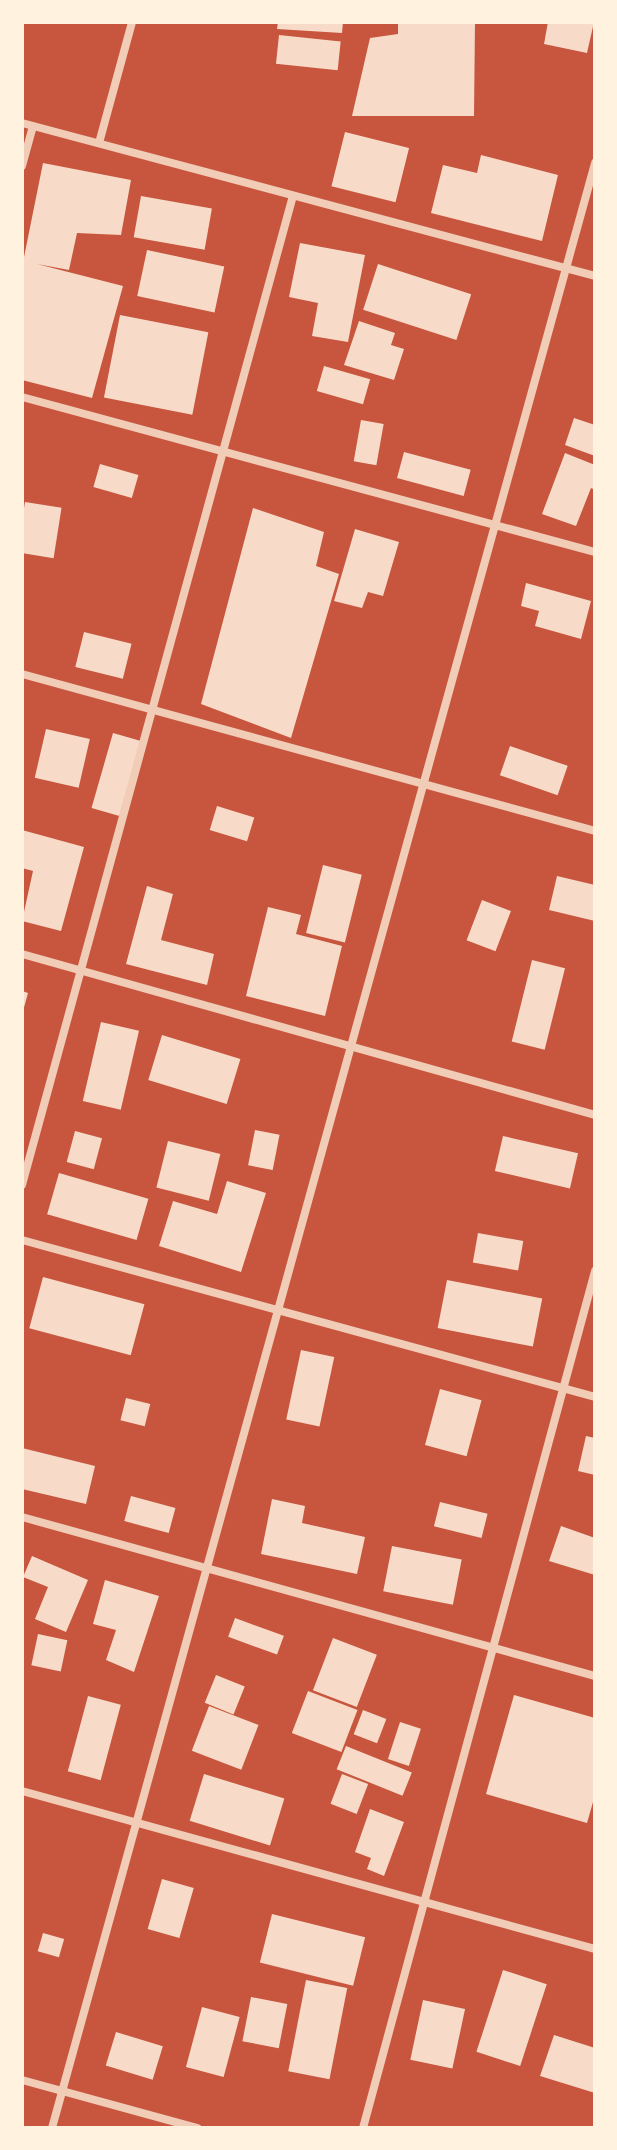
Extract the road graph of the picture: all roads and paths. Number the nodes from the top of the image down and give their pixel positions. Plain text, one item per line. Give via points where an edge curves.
1 (132, 22) edge
2 (22, 123) edge
3 (33, 126) junction
4 (99, 143) junction
5 (595, 163) edge
6 (22, 166) edge
7 (293, 196) junction
8 (566, 268) junction
9 (595, 276) edge
10 (22, 397) edge
11 (223, 451) junction
12 (495, 525) junction
13 (595, 552) edge
14 (22, 674) edge
15 (152, 710) junction
16 (423, 784) junction
17 (595, 831) edge
18 (22, 954) edge
19 (81, 970) junction
20 (351, 1046) junction
21 (595, 1115) edge
22 (22, 1185) edge
23 (22, 1240) edge
24 (595, 1271) edge
25 (278, 1310) junction
26 (563, 1388) junction
27 (595, 1397) edge
28 (22, 1517) edge
29 (207, 1568) junction
30 (493, 1648) junction
31 (595, 1676) edge
32 (22, 1791) edge
33 (136, 1823) junction
34 (424, 1902) junction
35 (595, 1949) edge
36 (22, 2080) edge
37 (62, 2091) junction
38 (52, 2128) edge
39 (198, 2128) edge
40 (363, 2128) edge

1 - 4 street
2 - 3 street
3 - 4 street
3 - 6 street
4 - 7 street
5 - 8 street
7 - 8 street
7 - 11 street
8 - 9 street
8 - 12 street
10 - 11 street
11 - 12 street
11 - 15 street
12 - 13 street
12 - 16 street
14 - 15 street
15 - 16 street
15 - 19 street
16 - 17 street
16 - 20 street
18 - 19 street
19 - 20 street
19 - 22 street
20 - 21 street
20 - 25 street
23 - 25 street
24 - 26 street
25 - 26 street
25 - 29 street
26 - 27 street
26 - 30 street
28 - 29 street
29 - 30 street
29 - 33 street
30 - 31 street
30 - 34 street
32 - 33 street
33 - 34 street
33 - 37 street
34 - 35 street
34 - 40 street
36 - 37 street
37 - 38 street
37 - 39 street

